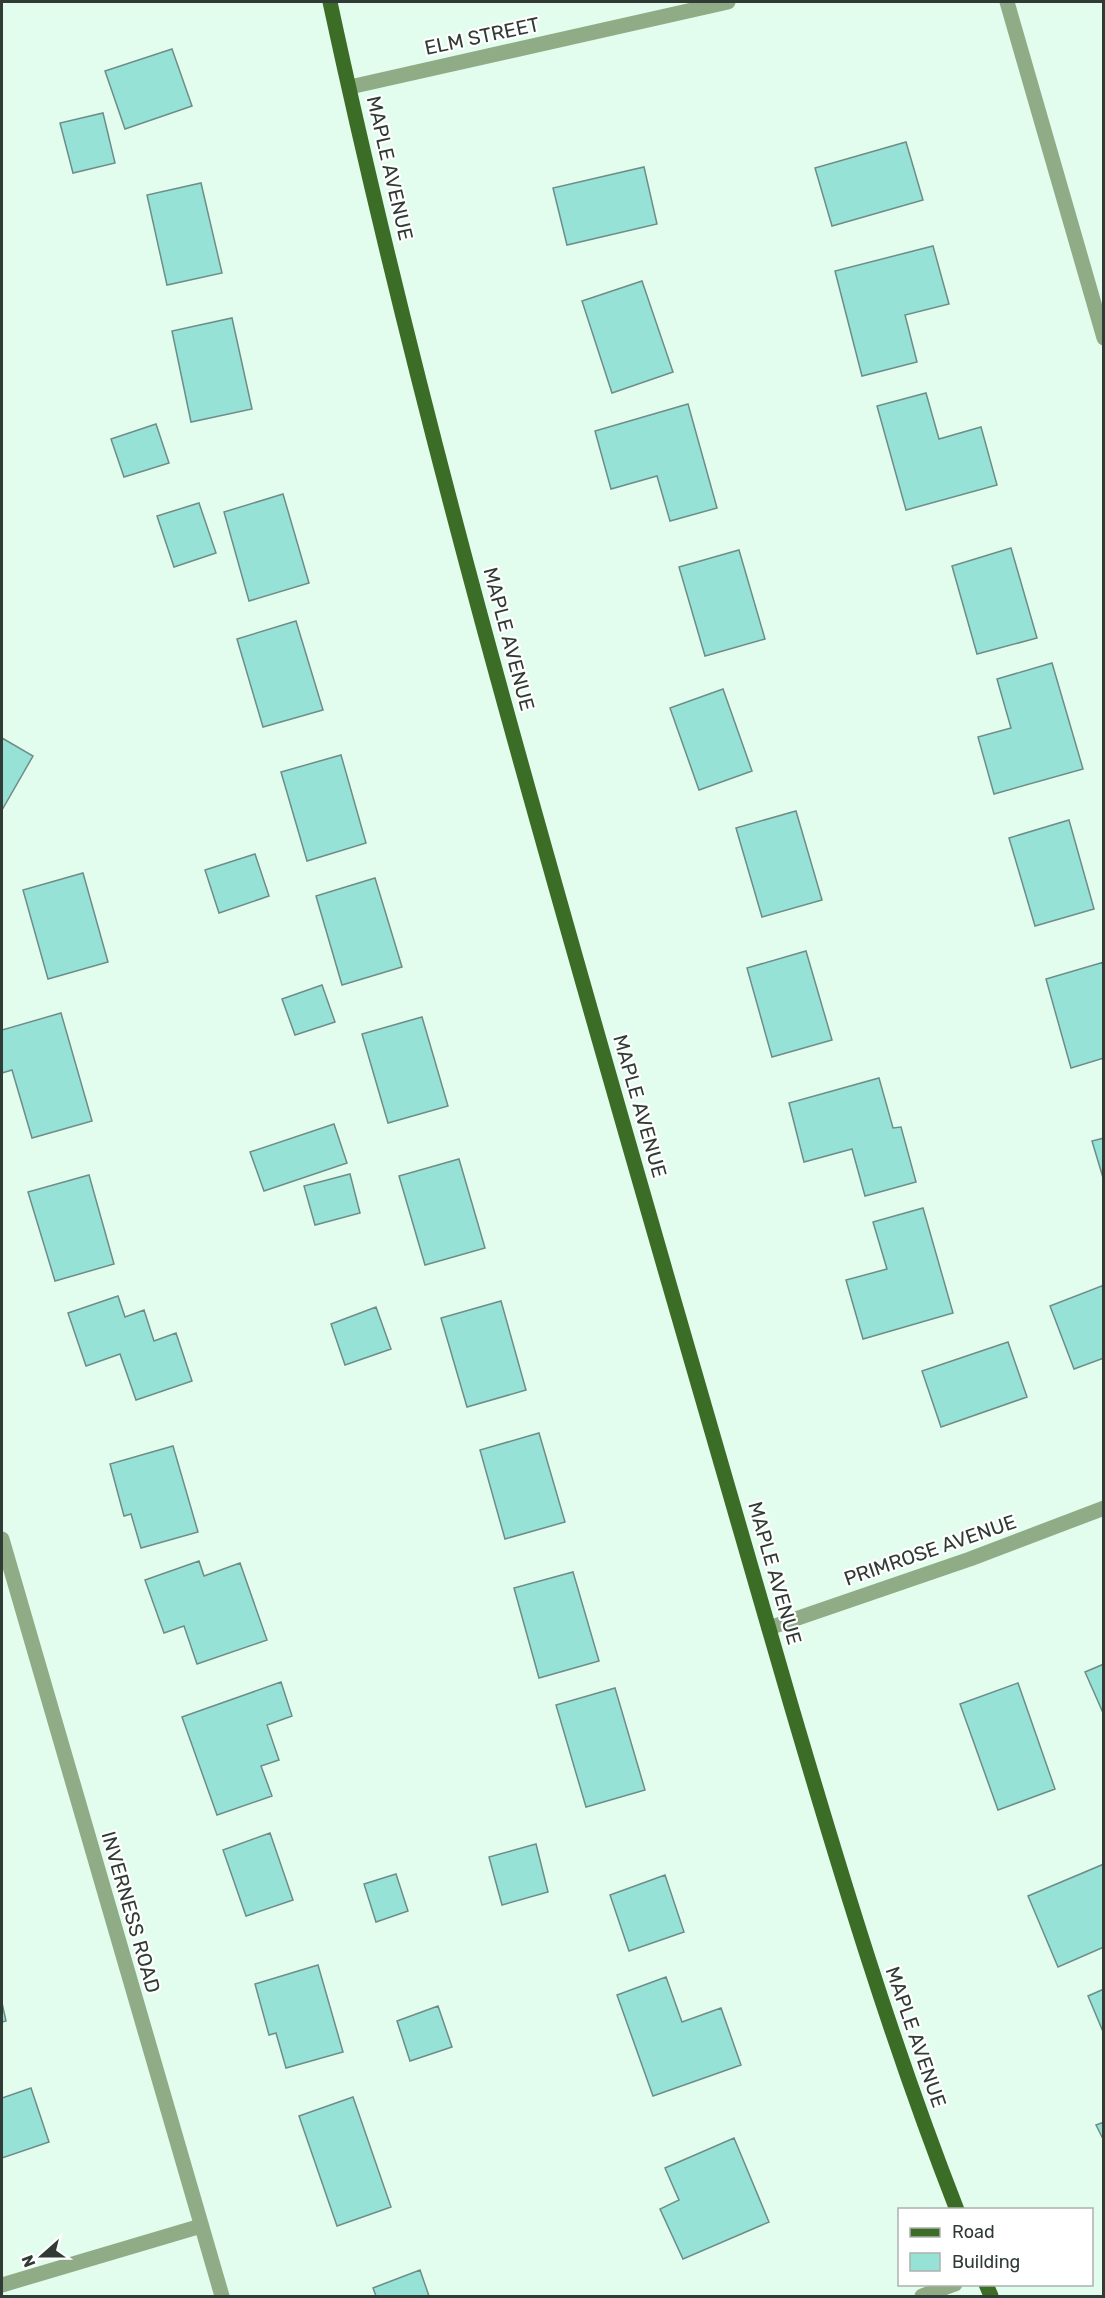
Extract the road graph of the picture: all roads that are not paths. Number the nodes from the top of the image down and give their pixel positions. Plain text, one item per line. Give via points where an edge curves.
1 (330, 2) edge
2 (728, 2) edge
3 (1007, 2) edge
4 (350, 87) junction
5 (1104, 338) edge
6 (1104, 1508) edge
7 (2, 1539) edge
8 (769, 1628) junction
9 (956, 2208) edge
10 (201, 2226) junction
11 (2, 2285) edge
12 (950, 2286) edge
13 (222, 2296) edge
14 (922, 2296) edge

1 - 4 main road, MAPLE AVENUE
2 - 4 street, ELM STREET
3 - 5 street
4 - 8 main road, MAPLE AVENUE via 515,745
6 - 8 street, PRIMROSE AVENUE
7 - 10 street, INVERNESS ROAD
8 - 9 main road, MAPLE AVENUE via 868,1964
10 - 11 street
10 - 13 street, INVERNESS ROAD
12 - 14 street

